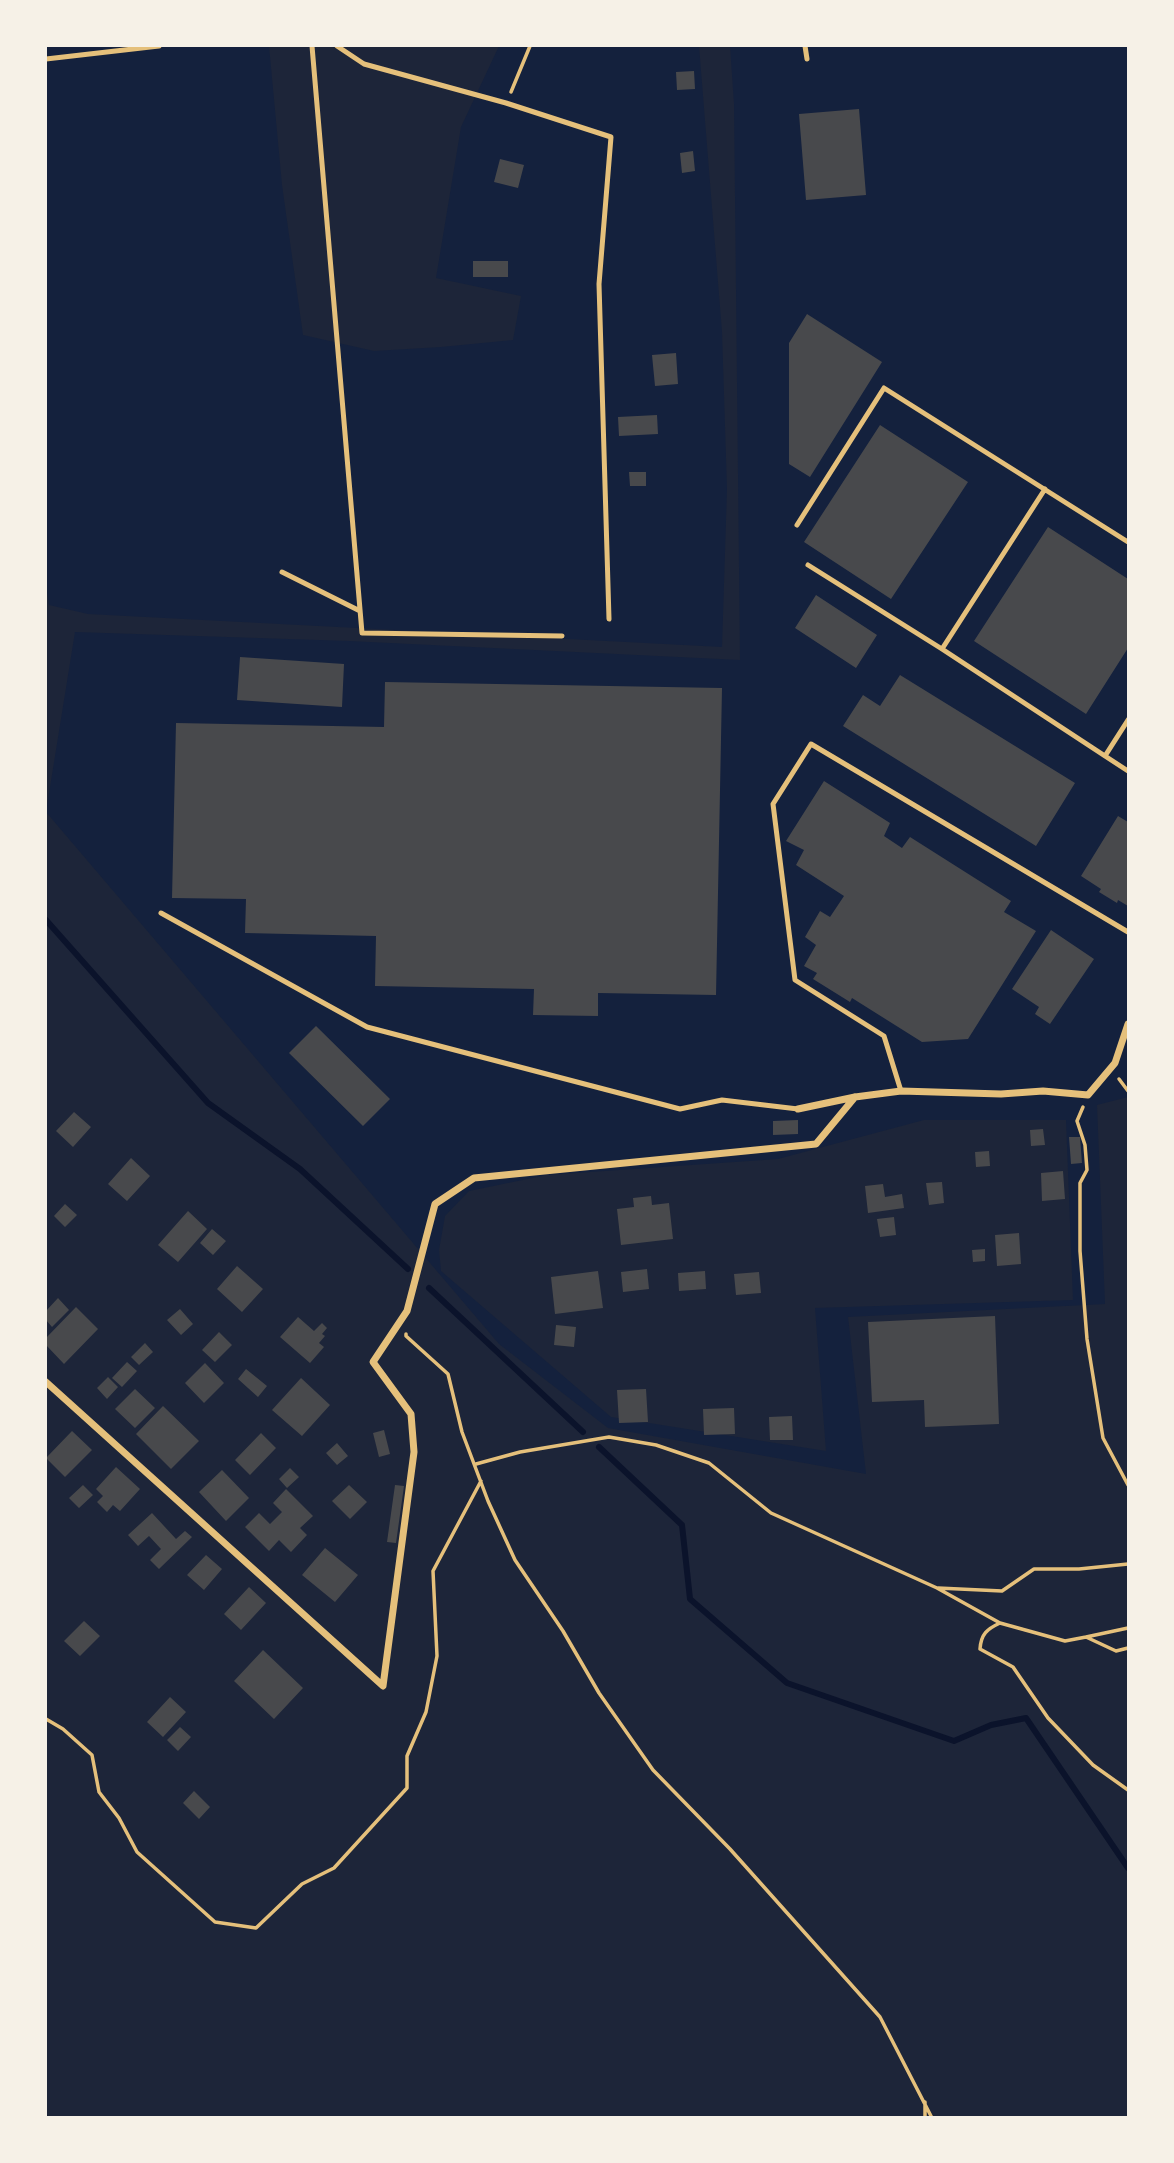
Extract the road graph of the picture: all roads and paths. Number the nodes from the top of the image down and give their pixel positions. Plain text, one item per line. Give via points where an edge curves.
1 (159, 46) edge
2 (312, 46) edge
3 (337, 46) edge
4 (530, 46) edge
5 (805, 46) edge
6 (46, 59) edge
7 (807, 59) dead end
8 (506, 103) junction
9 (1045, 489) junction
10 (797, 526) dead end
11 (1129, 542) edge
12 (808, 565) dead end
13 (282, 572) dead end
14 (360, 611) junction
15 (609, 618) dead end
16 (562, 636) dead end
17 (942, 649) junction
18 (1129, 720) edge
19 (1105, 756) junction
20 (1129, 771) edge
21 (162, 913) dead end
22 (1129, 932) edge
23 (1129, 1024) edge
24 (901, 1091) junction
25 (1088, 1095) junction
26 (855, 1097) junction
27 (798, 1109) joint
28 (407, 1311) junction
29 (46, 1382) edge
30 (476, 1464) junction
31 (481, 1481) junction
32 (1129, 1485) edge
33 (1129, 1563) edge
34 (937, 1588) junction
35 (1000, 1623) junction
36 (1129, 1628) edge
37 (1086, 1637) junction
38 (1129, 1648) edge
39 (46, 1719) edge
40 (1129, 1790) edge
41 (925, 2101) junction
42 (925, 2118) edge
43 (932, 2118) edge

1 - 6 lane
2 - 14 lane
3 - 8 lane via 364,64
4 - 8 path
5 - 7 lane
8 - 15 lane via 611,137 599,284
9 - 10 lane via 884,388
9 - 11 lane
9 - 17 lane
12 - 17 lane
13 - 14 lane
14 - 16 lane via 362,633
17 - 19 lane
18 - 19 lane
19 - 20 lane
21 - 27 lane via 367,1027 680,1109 722,1100
22 - 24 lane via 811,744 773,804 795,981 884,1036
23 - 25 street via 1115,1063
24 - 25 street
24 - 26 street
25 - 32 path via 1077,1121 1087,1170 1080,1183 1087,1339 1104,1438
26 - 27 street
26 - 28 street via 816,1144 474,1178 435,1204
28 - 29 street via 373,1362 411,1414 414,1452 383,1686
28 - 30 path via 406,1336 448,1374 462,1432
30 - 31 path
30 - 34 path via 609,1437 656,1445 709,1463 771,1513
31 - 39 path via 433,1571 437,1656 426,1712 407,1756 407,1787 334,1868 302,1884 256,1928 215,1922 137,1852 99,1792 92,1755
31 - 41 path via 515,1560 653,1770 880,2017
33 - 34 path via 1034,1569 1002,1591
34 - 35 path
35 - 37 path via 1065,1641
35 - 40 path via 981,1638 980,1649 1013,1667 1048,1718 1093,1765
36 - 37 path
37 - 38 path via 1116,1651
41 - 42 path
41 - 43 path

